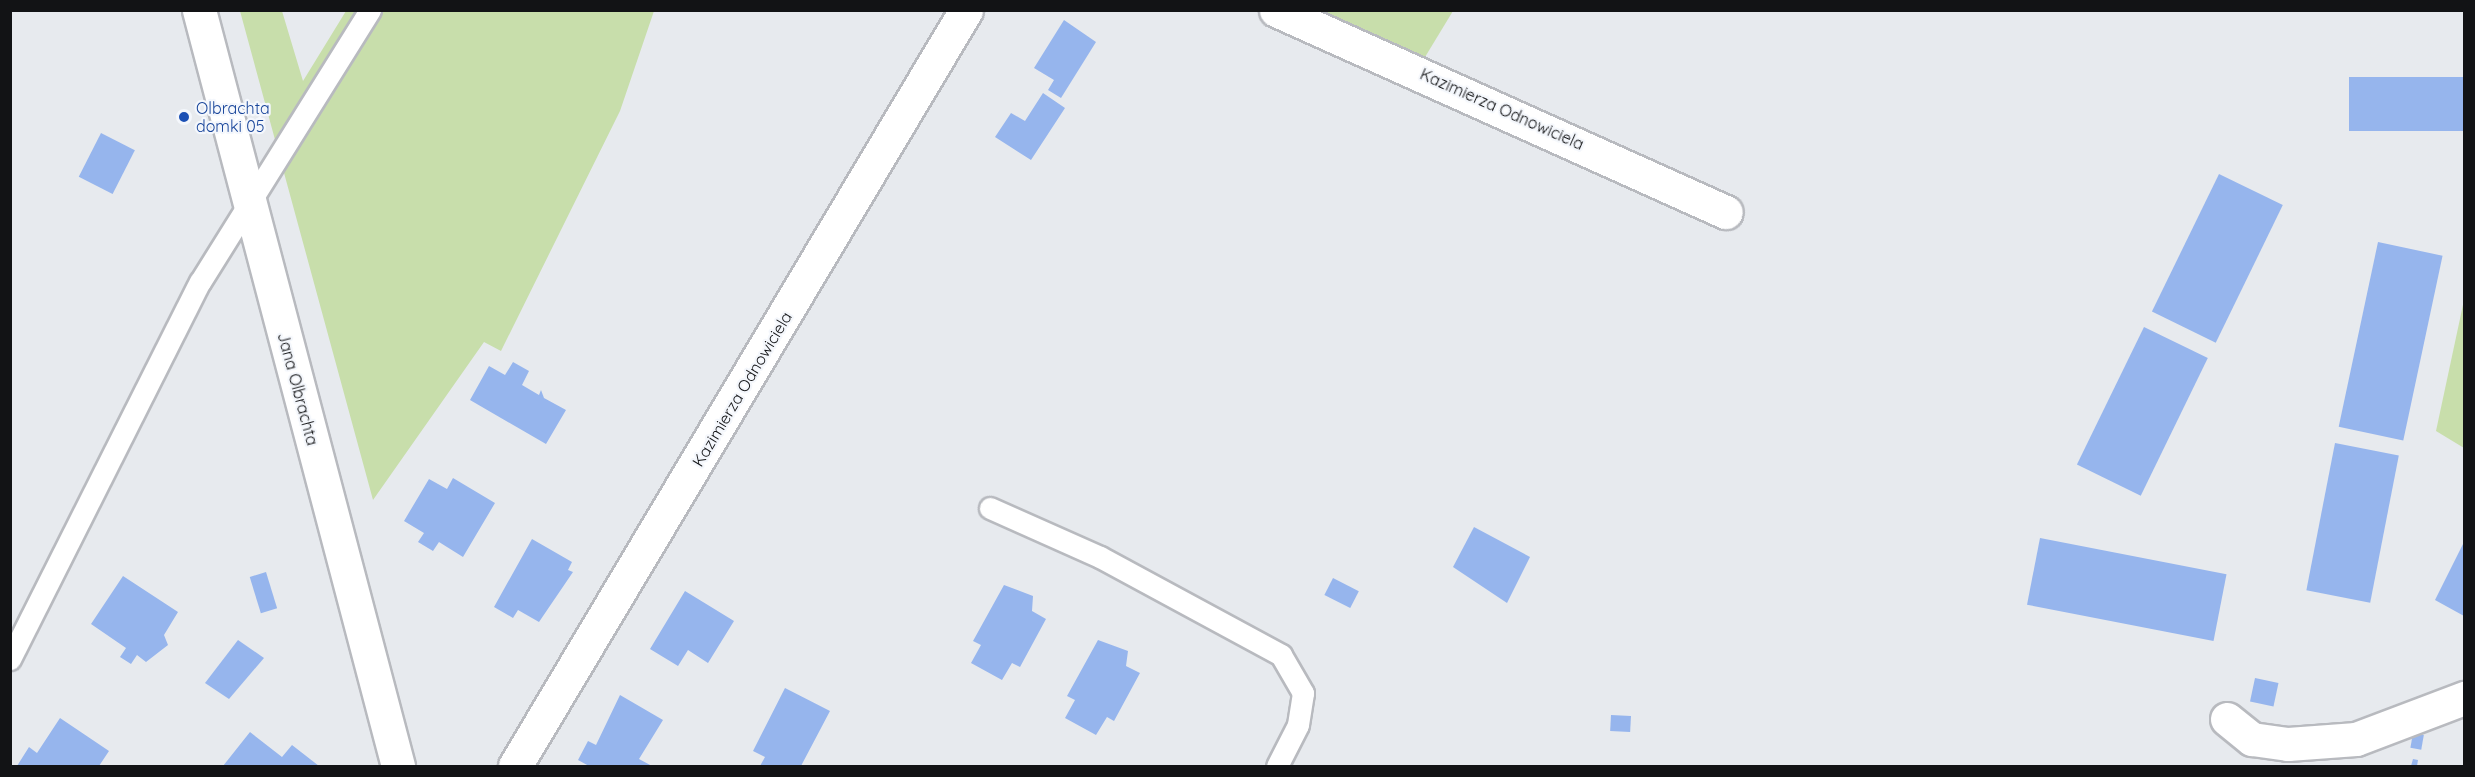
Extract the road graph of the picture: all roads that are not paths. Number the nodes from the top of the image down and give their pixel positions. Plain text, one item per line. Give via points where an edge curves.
1 (199, 10) edge
2 (370, 10) edge
3 (966, 10) edge
4 (1276, 10) edge
5 (251, 206) junction
6 (1726, 212) dead end
7 (990, 508) dead end
8 (10, 659) edge
9 (2464, 698) edge
10 (2227, 719) dead end
11 (398, 766) edge
12 (515, 766) edge
13 (1277, 766) edge

1 - 5 street, Jana Olbrachta
2 - 5 lane
3 - 12 street, Kazimierza Odnowiciela
4 - 6 street, Kazimierza Odnowiciela
5 - 8 lane via 200,282
5 - 11 street, Jana Olbrachta
7 - 13 lane via 1100,557 1281,655 1303,693 1298,725
9 - 10 street via 2356,739 2288,744 2261,740

